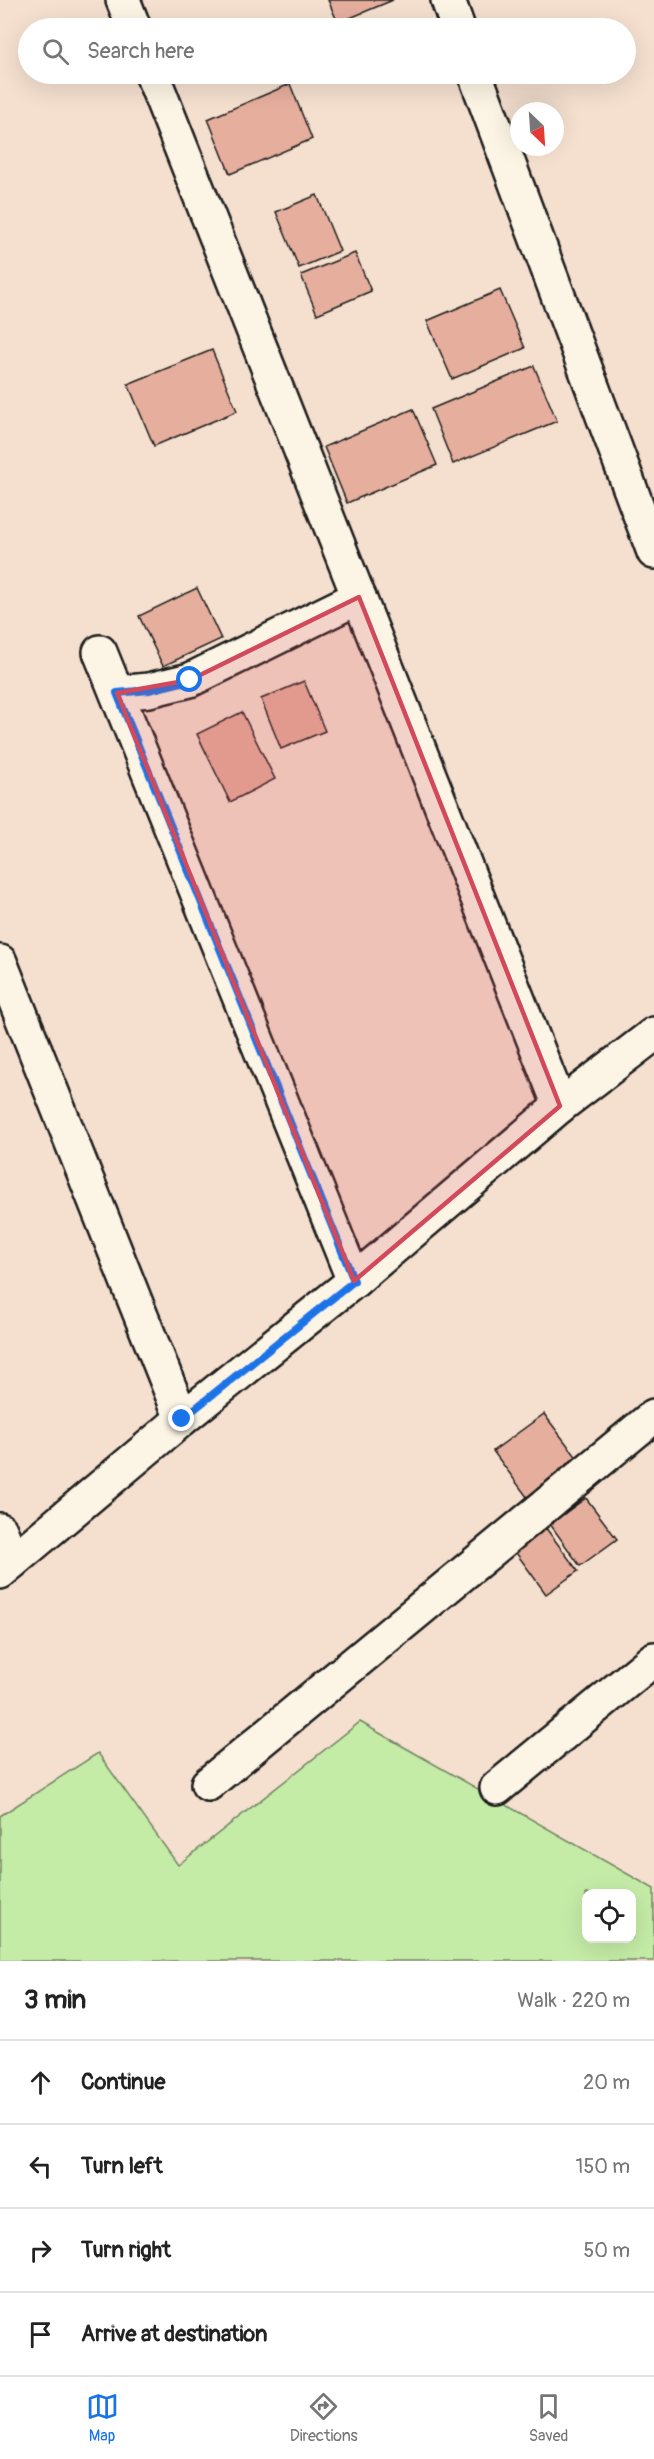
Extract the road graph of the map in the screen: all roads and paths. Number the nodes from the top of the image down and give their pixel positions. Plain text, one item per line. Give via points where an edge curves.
1 (123, 0) edge
2 (448, 0) edge
3 (130, 18) edge
4 (454, 18) edge
5 (156, 84) edge
6 (479, 84) edge
7 (654, 552) edge
8 (359, 597) junction
9 (100, 652) dead end
10 (117, 693) junction
11 (0, 962) edge
12 (654, 1034) edge
13 (560, 1106) junction
14 (354, 1281) junction
15 (654, 1416) edge
16 (182, 1419) junction
17 (0, 1530) edge
18 (6, 1567) edge
19 (654, 1659) edge
20 (208, 1784) dead end
21 (497, 1788) dead end

1 - 3 street
2 - 4 street
5 - 8 street
6 - 7 street
8 - 10 street via 190,680
8 - 13 street
9 - 10 street
10 - 14 street
11 - 16 street
12 - 13 street
13 - 14 street
14 - 16 street
15 - 20 street
16 - 18 street
17 - 18 street
19 - 21 street

